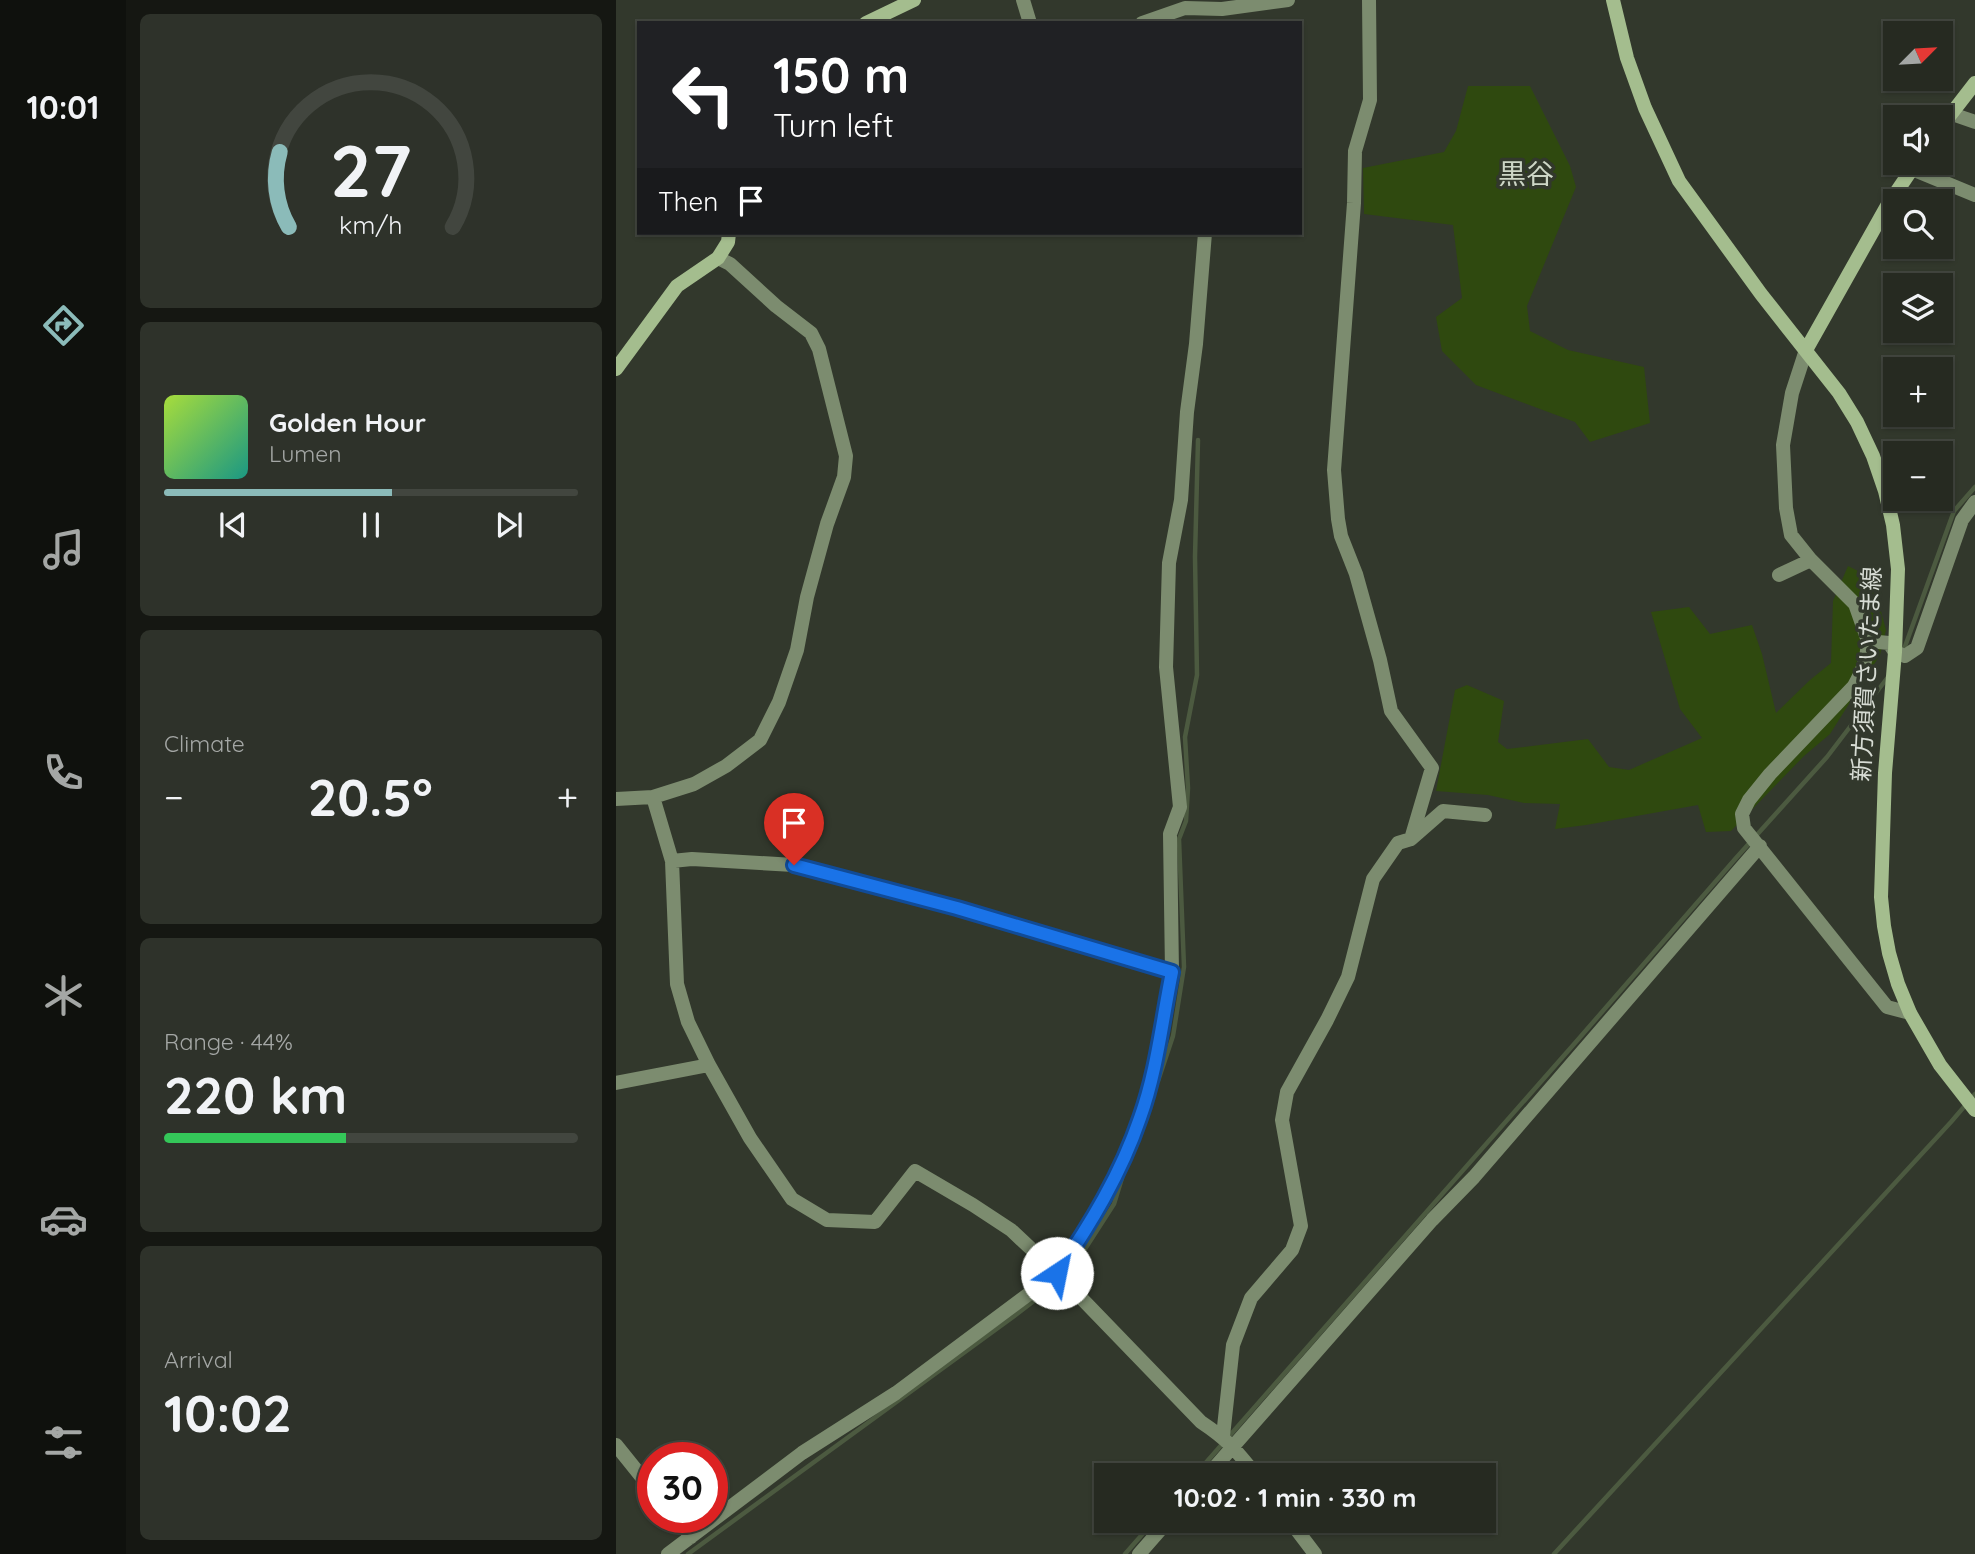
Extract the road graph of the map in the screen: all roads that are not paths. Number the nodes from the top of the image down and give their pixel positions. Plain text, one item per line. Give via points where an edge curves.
1 (914, 0) edge
2 (1023, 0) edge
3 (1288, 0) edge
4 (1369, 0) edge
5 (1613, 0) edge
6 (1222, 16) edge
7 (870, 21) edge
8 (1029, 21) edge
9 (1148, 21) edge
10 (1975, 83) edge
11 (1953, 113) edge
12 (1953, 114) edge
13 (1975, 122) edge
14 (1908, 175) edge
15 (1933, 175) edge
16 (1975, 195) edge
17 (729, 235) edge
18 (1205, 235) edge
19 (718, 258) junction
20 (1805, 350) junction
21 (616, 369) edge
22 (1975, 502) edge
23 (1811, 560) junction
24 (1779, 575) dead end
25 (1868, 640) junction
26 (1895, 652) junction
27 (653, 797) junction
28 (616, 799) edge
29 (1485, 815) dead end
30 (1411, 839) junction
31 (1760, 846) junction
32 (672, 861) junction
33 (1172, 972) junction
34 (1910, 1013) junction
35 (709, 1065) junction
36 (616, 1083) edge
37 (1975, 1110) edge
38 (1057, 1273) junction
39 (1229, 1441) junction
40 (616, 1446) edge
41 (1215, 1463) edge
42 (1246, 1463) edge
43 (637, 1472) edge
44 (688, 1533) edge
45 (1157, 1533) edge
46 (1299, 1533) edge
47 (691, 1537) junction
48 (668, 1554) edge
49 (1139, 1554) edge
50 (1315, 1554) edge

1 - 7 main road
2 - 8 street
3 - 6 street
4 - 30 street via 1370,100 1356,151 1334,470 1341,536 1356,574 1391,711 1433,768
5 - 20 main road, 新方須賀さいたま線 via 1645,108 1679,181
6 - 9 street via 1185,8
10 - 11 main road
12 - 13 street
14 - 20 main road
15 - 16 street
17 - 19 main road
18 - 33 street via 1181,500 1169,563 1166,667 1180,807 1170,834
19 - 21 main road via 677,286
19 - 27 street via 811,333 846,456 845,477 827,524 797,650 760,740 726,766
20 - 23 street via 1783,445 1791,535
20 - 26 main road, 新方須賀さいたま線 via 1857,422 1885,491 1898,569
22 - 26 street via 1962,520 1917,648 1905,656
23 - 24 street
23 - 25 street via 1855,604
25 - 26 street via 1889,643
25 - 31 street via 1864,669 1854,686 1749,800 1742,814 1744,828
26 - 34 main road, 新方須賀さいたま線 via 1881,897 1889,953
27 - 28 street
27 - 32 street
29 - 30 street via 1443,811
30 - 39 street via 1398,843 1373,879 1348,977 1287,1092 1282,1120 1301,1226 1292,1250 1251,1298 1233,1345
31 - 34 street via 1887,1007
31 - 39 street via 1474,1177
32 - 33 street via 794,865
32 - 35 street via 677,984 688,1022
33 - 38 street via 1140,1118 1100,1205
34 - 37 main road, 新方須賀さいたま線 via 1940,1065
35 - 36 street
35 - 38 street via 750,1138 792,1199 827,1220 875,1222 915,1171 1011,1230
38 - 39 street via 1201,1422
38 - 47 street
39 - 41 street
39 - 42 street
40 - 43 street
44 - 47 street
45 - 49 street
46 - 50 street
47 - 48 street

